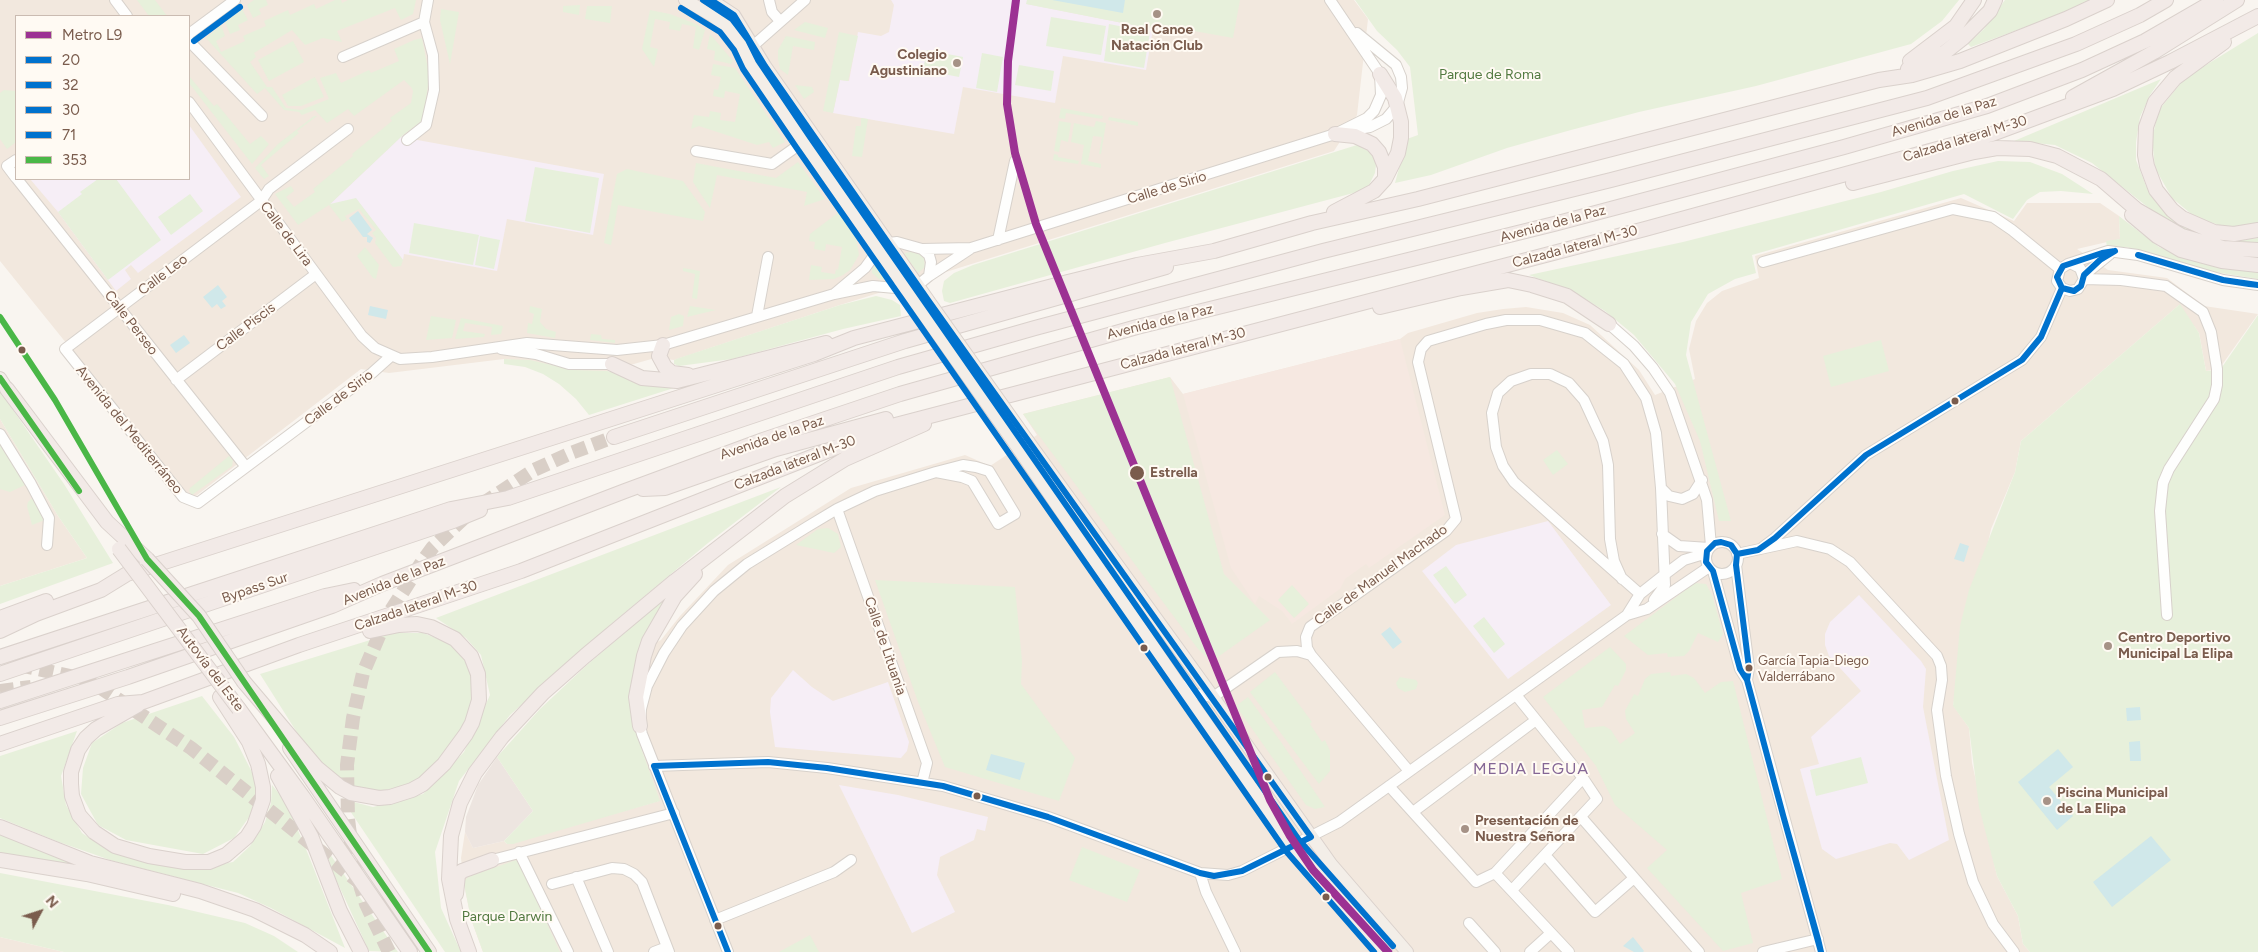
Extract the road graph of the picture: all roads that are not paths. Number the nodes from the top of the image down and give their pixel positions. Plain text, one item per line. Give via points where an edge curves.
1 (115, 0) edge
2 (235, 0) edge
3 (428, 0) edge
4 (685, 0) edge
5 (711, 0) edge
6 (769, 0) edge
7 (805, 0) edge
8 (1330, 0) edge
9 (1974, 0) edge
10 (1995, 0) edge
11 (2107, 0) edge
12 (2166, 0) edge
13 (2216, 0) edge
14 (2237, 0) edge
15 (126, 15) edge
16 (2258, 16) edge
17 (780, 21) junction
18 (424, 22) junction
19 (1348, 26) junction
20 (190, 33) edge
21 (190, 41) edge
22 (741, 45) junction
23 (754, 45) junction
24 (343, 57) dead end
25 (1380, 74) junction
26 (1879, 80) junction
27 (190, 103) edge
28 (1397, 106) junction
29 (262, 116) dead end
30 (348, 129) dead end
31 (1335, 134) junction
32 (408, 140) dead end
33 (803, 142) junction
34 (696, 151) dead end
35 (1896, 160) junction
36 (15, 161) edge
37 (1014, 161) dead end
38 (2084, 170) junction
39 (15, 176) edge
40 (19, 180) edge
41 (1385, 180) junction
42 (261, 201) junction
43 (1312, 223) junction
44 (1645, 229) junction
45 (2258, 230) edge
46 (998, 240) junction
47 (883, 246) junction
48 (971, 248) junction
49 (922, 249) junction
50 (2258, 250) edge
51 (1214, 251) junction
52 (2115, 251) junction
53 (768, 257) dead end
54 (1763, 262) dead end
55 (2072, 264) junction
56 (2258, 265) edge
57 (864, 268) junction
58 (2060, 269) junction
59 (316, 274) junction
60 (929, 276) junction
61 (2084, 277) junction
62 (2258, 285) edge
63 (873, 286) junction
64 (912, 287) junction
65 (2062, 288) junction
66 (834, 294) junction
67 (120, 308) junction
68 (757, 316) junction
69 (1295, 320) junction
70 (1609, 324) joint
71 (854, 338) junction
72 (663, 345) junction
73 (498, 348) junction
74 (65, 349) joint
75 (391, 356) junction
76 (612, 364) joint
77 (699, 375) junction
78 (176, 380) junction
79 (4, 383) edge
80 (963, 406) junction
81 (0, 434) edge
82 (614, 437) tunnel mouth
83 (1023, 445) junction
84 (246, 468) junction
85 (936, 472) junction
86 (1702, 480) junction
87 (1661, 488) junction
88 (625, 491) junction
89 (508, 498) junction
90 (198, 503) joint
91 (837, 509) junction
92 (1662, 534) junction
93 (1610, 539) junction
94 (47, 545) dead end
95 (119, 549) junction
96 (1709, 549) junction
97 (1590, 550) junction
98 (1758, 550) junction
99 (715, 551) junction
100 (1736, 559) junction
101 (1711, 569) junction
102 (127, 574) junction
103 (1664, 575) junction
104 (1622, 579) junction
105 (382, 584) junction
106 (1640, 594) junction
107 (1647, 608) junction
108 (1627, 615) junction
109 (2167, 615) dead end
110 (0, 618) edge
111 (0, 631) edge
112 (1311, 655) junction
113 (0, 657) edge
114 (256, 661) junction
115 (0, 674) edge
116 (1747, 680) junction
117 (244, 682) junction
118 (1178, 683) junction
119 (1516, 695) junction
120 (1213, 697) junction
121 (0, 700) edge
122 (143, 702) junction
123 (239, 709) junction
124 (0, 718) edge
125 (1536, 720) junction
126 (640, 726) junction
127 (0, 744) edge
128 (654, 766) junction
129 (1410, 771) junction
130 (1583, 778) junction
131 (922, 783) junction
132 (1389, 786) junction
133 (1413, 812) junction
134 (674, 813) junction
135 (1581, 817) junction
136 (0, 827) edge
137 (1311, 837) junction
138 (1292, 845) junction
139 (519, 852) junction
140 (1545, 855) junction
141 (0, 860) edge
142 (492, 860) joint
143 (851, 860) dead end
144 (1200, 873) junction
145 (1494, 874) junction
146 (576, 877) junction
147 (1634, 878) junction
148 (552, 884) dead end
149 (1512, 890) junction
150 (457, 919) junction
151 (715, 920) junction
152 (1469, 923) dead end
153 (1551, 933) junction
154 (1818, 939) junction
155 (668, 949) edge
156 (320, 952) edge
157 (330, 952) edge
158 (361, 952) edge
159 (410, 952) edge
160 (429, 952) edge
161 (469, 952) edge
162 (568, 952) edge
163 (608, 952) edge
164 (654, 952) edge
165 (728, 952) edge
166 (1235, 952) edge
167 (1386, 952) edge
168 (1407, 952) edge
169 (1495, 952) edge
170 (1530, 952) edge
171 (1569, 952) edge
172 (1699, 952) edge
173 (1763, 952) edge
174 (1821, 952) edge
175 (2014, 952) edge

1 - 15 street
2 - 20 street
3 - 18 street
4 - 22 main road via 726,26
5 - 23 main road via 734,16
6 - 17 street via 772,12
7 - 17 street
8 - 19 street
9 - 26 highway via 1956,26
10 - 26 highway via 1990,11 1944,53
11 - 26 highway via 1960,61 1912,75
12 - 89 highway, Avenida de la Paz via 2076,44 1927,98 1323,251 1035,328 898,367
13 - 88 highway, Avenida de la Paz via 2145,41 2082,70 1987,106 1554,224 1137,327 900,394
14 - 35 highway via 2154,52 2065,101
16 - 35 highway, Calzada lateral M-30 via 2094,98 1992,134
16 - 45 highway via 2163,90 2149,115 2144,141 2151,179 2172,210 2193,224 2214,232 2234,234
17 - 23 street
18 - 24 street
18 - 32 street via 434,55 434,90 426,125
19 - 25 street
19 - 28 street via 1396,65 1402,88
21 - 29 street
22 - 23 street
22 - 33 main road via 750,64
23 - 47 main road
25 - 28 highway
25 - 31 street, Calle de Sirio via 1381,95 1374,111
26 - 43 highway via 1418,199
27 - 42 street, Calle de Lira
28 - 31 street, Calle de Sirio via 1379,124
28 - 41 highway via 1401,138 1393,167
30 - 42 street, Calle Leo via 269,189
31 - 41 highway via 1355,136 1372,144 1383,160
31 - 46 street, Calle de Sirio
33 - 34 street via 772,164
33 - 47 main road
35 - 44 highway, Calzada lateral M-30
36 - 39 street, Calle Perseo via 7,166
37 - 46 street
38 - 44 highway via 2043,152 1996,148 1720,216
38 - 50 highway via 2101,178 2137,210 2182,236 2223,248
38 - 56 highway via 2143,225 2169,243 2222,261
40 - 67 street, Calle Perseo
41 - 43 highway via 1367,196
42 - 59 street, Calle de Lira
42 - 67 street, Calle Leo
43 - 51 highway
44 - 69 highway, Calzada lateral M-30
46 - 48 street, Calle de Sirio
47 - 49 street, Calle de Sirio via 896,242
47 - 57 street
47 - 64 main road
48 - 49 street, Calle de Sirio
48 - 60 street, Calle de Sirio
49 - 60 street via 931,262
51 - 71 highway via 1137,265
51 - 82 highway via 1135,277 887,347
52 - 55 street via 2102,252
52 - 61 street via 2100,260
52 - 62 street via 2223,280
53 - 68 street
54 - 58 street via 1954,209 1993,217
55 - 58 street
55 - 61 street via 2080,268
57 - 63 street via 867,280
57 - 66 street
58 - 65 street via 2057,277
59 - 75 street, Calle de Lira via 362,336
59 - 78 street, Calle Piscis
60 - 64 street, Calle de Sirio
61 - 65 street via 2081,286 2074,291
61 - 109 street via 2166,286 2202,312 2211,332 2217,369 2214,399 2163,483 2160,511
63 - 64 street
63 - 66 street
64 - 83 main road, bridge
65 - 98 street via 2042,337 2022,360 1866,455
66 - 68 street
67 - 74 street, Calle Leo
67 - 78 street, Calle Perseo
68 - 72 street
69 - 70 highway via 1341,316 1508,280 1567,296
69 - 80 highway, Calzada lateral M-30
70 - 86 street via 1634,346 1670,393
71 - 77 highway via 808,346
71 - 102 highway via 814,354
72 - 73 street via 617,350 527,343
72 - 77 highway via 659,356 665,367 678,374
73 - 75 street via 409,360
73 - 76 street via 536,354 569,364
74 - 90 street, Avenida del Mediterráneo via 183,498
75 - 84 street, Calle de Sirio
76 - 77 highway via 652,380 677,381
78 - 84 street, Calle Perseo
79 - 95 highway, Autovía del Este
79 - 117 highway, Autovía del Este, bridge via 107,522 147,559 199,616
80 - 88 highway via 920,410 803,441 665,488
80 - 99 highway via 845,459 785,496
80 - 114 highway, Calzada lateral M-30 via 888,426 521,571
81 - 94 street via 49,518
83 - 118 main road
83 - 120 main road
84 - 90 street, Calle de Sirio
85 - 85 street via 972,481 998,524 1015,514 989,471 963,465
85 - 91 street via 875,491
86 - 87 street via 1693,494 1682,499 1669,496
86 - 96 street via 1707,500
87 - 92 street, Calle de Manuel Machado
87 - 112 street, Calle de Manuel Machado via 1656,433 1646,398 1624,364 1585,333 1552,322 1523,319 1486,324 1428,340 1421,349 1418,362 1456,519 1446,530 1310,627 1306,645
88 - 105 highway, Avenida de la Paz
89 - 113 highway, Avenida de la Paz via 442,512
89 - 115 highway, Bypass Sur via 453,521
91 - 126 street via 747,564 714,591 682,626 647,686
91 - 131 street, Calle de Lituania via 927,764
92 - 96 street via 1679,546
92 - 103 street, Calle de Manuel Machado
93 - 97 street via 1602,550
93 - 97 street via 1608,465 1603,441 1584,400 1569,383 1550,374 1530,374 1512,381 1498,393 1492,413 1492,430 1503,466 1514,482
93 - 104 street
95 - 122 highway, bridge via 220,697 249,742 258,764 263,800 254,826 247,837 226,855 209,862 185,862 115,846 94,832 77,810 72,796 71,772 78,750 96,729
95 - 123 highway, Autovía del Este, bridge
96 - 100 street via 1721,542 1726,543 1735,549
96 - 101 street via 1706,561
96 - 103 street via 1684,560
97 - 104 street
98 - 100 street
98 - 175 street via 1797,541 1841,554 1937,656 1942,680 1937,710 1946,776 1959,834 1973,882 1993,924
99 - 126 highway via 675,596 649,641 636,697
99 - 150 highway via 543,692 475,773 460,803 451,836 449,879
100 - 101 street via 1727,573 1720,574
100 - 116 street via 1749,668
101 - 107 street
101 - 116 street via 1740,669
102 - 110 highway
102 - 111 highway via 100,590
103 - 106 street
103 - 107 street, Calle de Manuel Machado via 1665,585
104 - 106 street
105 - 121 highway, Bypass Sur via 325,596
105 - 124 highway, Avenida de la Paz via 332,606
106 - 108 street
107 - 108 street
108 - 119 street
112 - 120 street via 1297,651 1278,652
112 - 129 street
114 - 117 highway via 294,654 380,628 417,624 455,639 471,656 478,674 479,700 472,723 462,740 433,776 412,790 379,798 351,793 328,778
114 - 122 highway, Calzada lateral M-30
116 - 154 street
117 - 160 highway, Autovía del Este
118 - 120 street via 1195,694
118 - 138 main road
119 - 125 street
119 - 129 street
120 - 137 main road
122 - 127 highway, Calzada lateral M-30 via 118,704
123 - 158 highway via 243,724 274,768 311,836 340,911
123 - 159 highway, Autovía del Este via 304,797
125 - 130 street
125 - 133 street
126 - 128 street
128 - 131 street via 768,762
128 - 134 street
129 - 132 street
130 - 135 street via 1597,799
130 - 145 street
131 - 144 street via 943,786 1048,817
132 - 133 street
132 - 137 street via 1339,822
133 - 145 street via 1476,882
134 - 139 street
134 - 151 street
135 - 140 street
135 - 147 street
136 - 157 highway via 90,863 200,891 255,910 305,935
137 - 138 street
137 - 168 main road
138 - 144 street via 1242,871 1228,875
138 - 167 main road
139 - 142 street
139 - 162 street
140 - 147 street via 1595,912
140 - 149 street
141 - 156 highway via 87,874 198,899 253,915
142 - 150 highway via 473,865 458,875
143 - 151 street via 834,872
144 - 166 street
145 - 149 street
146 - 148 street
146 - 155 street via 612,868 634,874 642,882
146 - 163 street
147 - 172 street
149 - 153 street
150 - 161 highway
151 - 165 street
152 - 169 street
153 - 170 street
153 - 171 street
154 - 173 street
154 - 174 street
155 - 164 street

